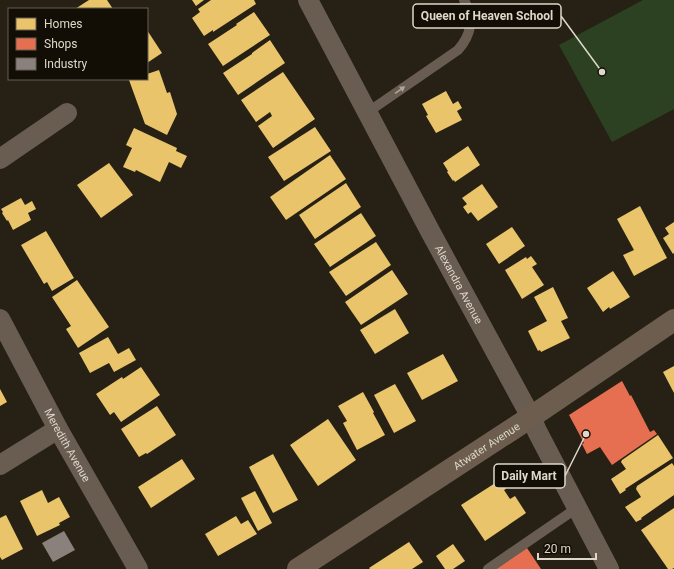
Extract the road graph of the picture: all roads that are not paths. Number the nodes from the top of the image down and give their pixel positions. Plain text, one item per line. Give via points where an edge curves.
1 (308, 0) edge
2 (464, 0) edge
3 (67, 112) dead end
4 (368, 112) junction
5 (0, 159) edge
6 (0, 319) edge
7 (674, 320) edge
8 (531, 417) junction
9 (58, 429) junction
10 (0, 465) edge
11 (578, 508) junction
12 (138, 569) edge
13 (298, 569) edge
14 (488, 569) edge
15 (609, 569) edge

1 - 4 street, Alexandra Avenue
4 -> 2 lane via 458,50 469,34 471,26
3 - 5 street
4 - 8 street, Alexandra Avenue
6 - 9 street, Meredith Avenue
7 - 8 street, Atwater Avenue
8 - 11 street, Alexandra Avenue
8 - 13 street, Atwater Avenue
9 - 10 street
9 - 12 street, Meredith Avenue
11 - 14 lane
11 - 15 street, Alexandra Avenue

